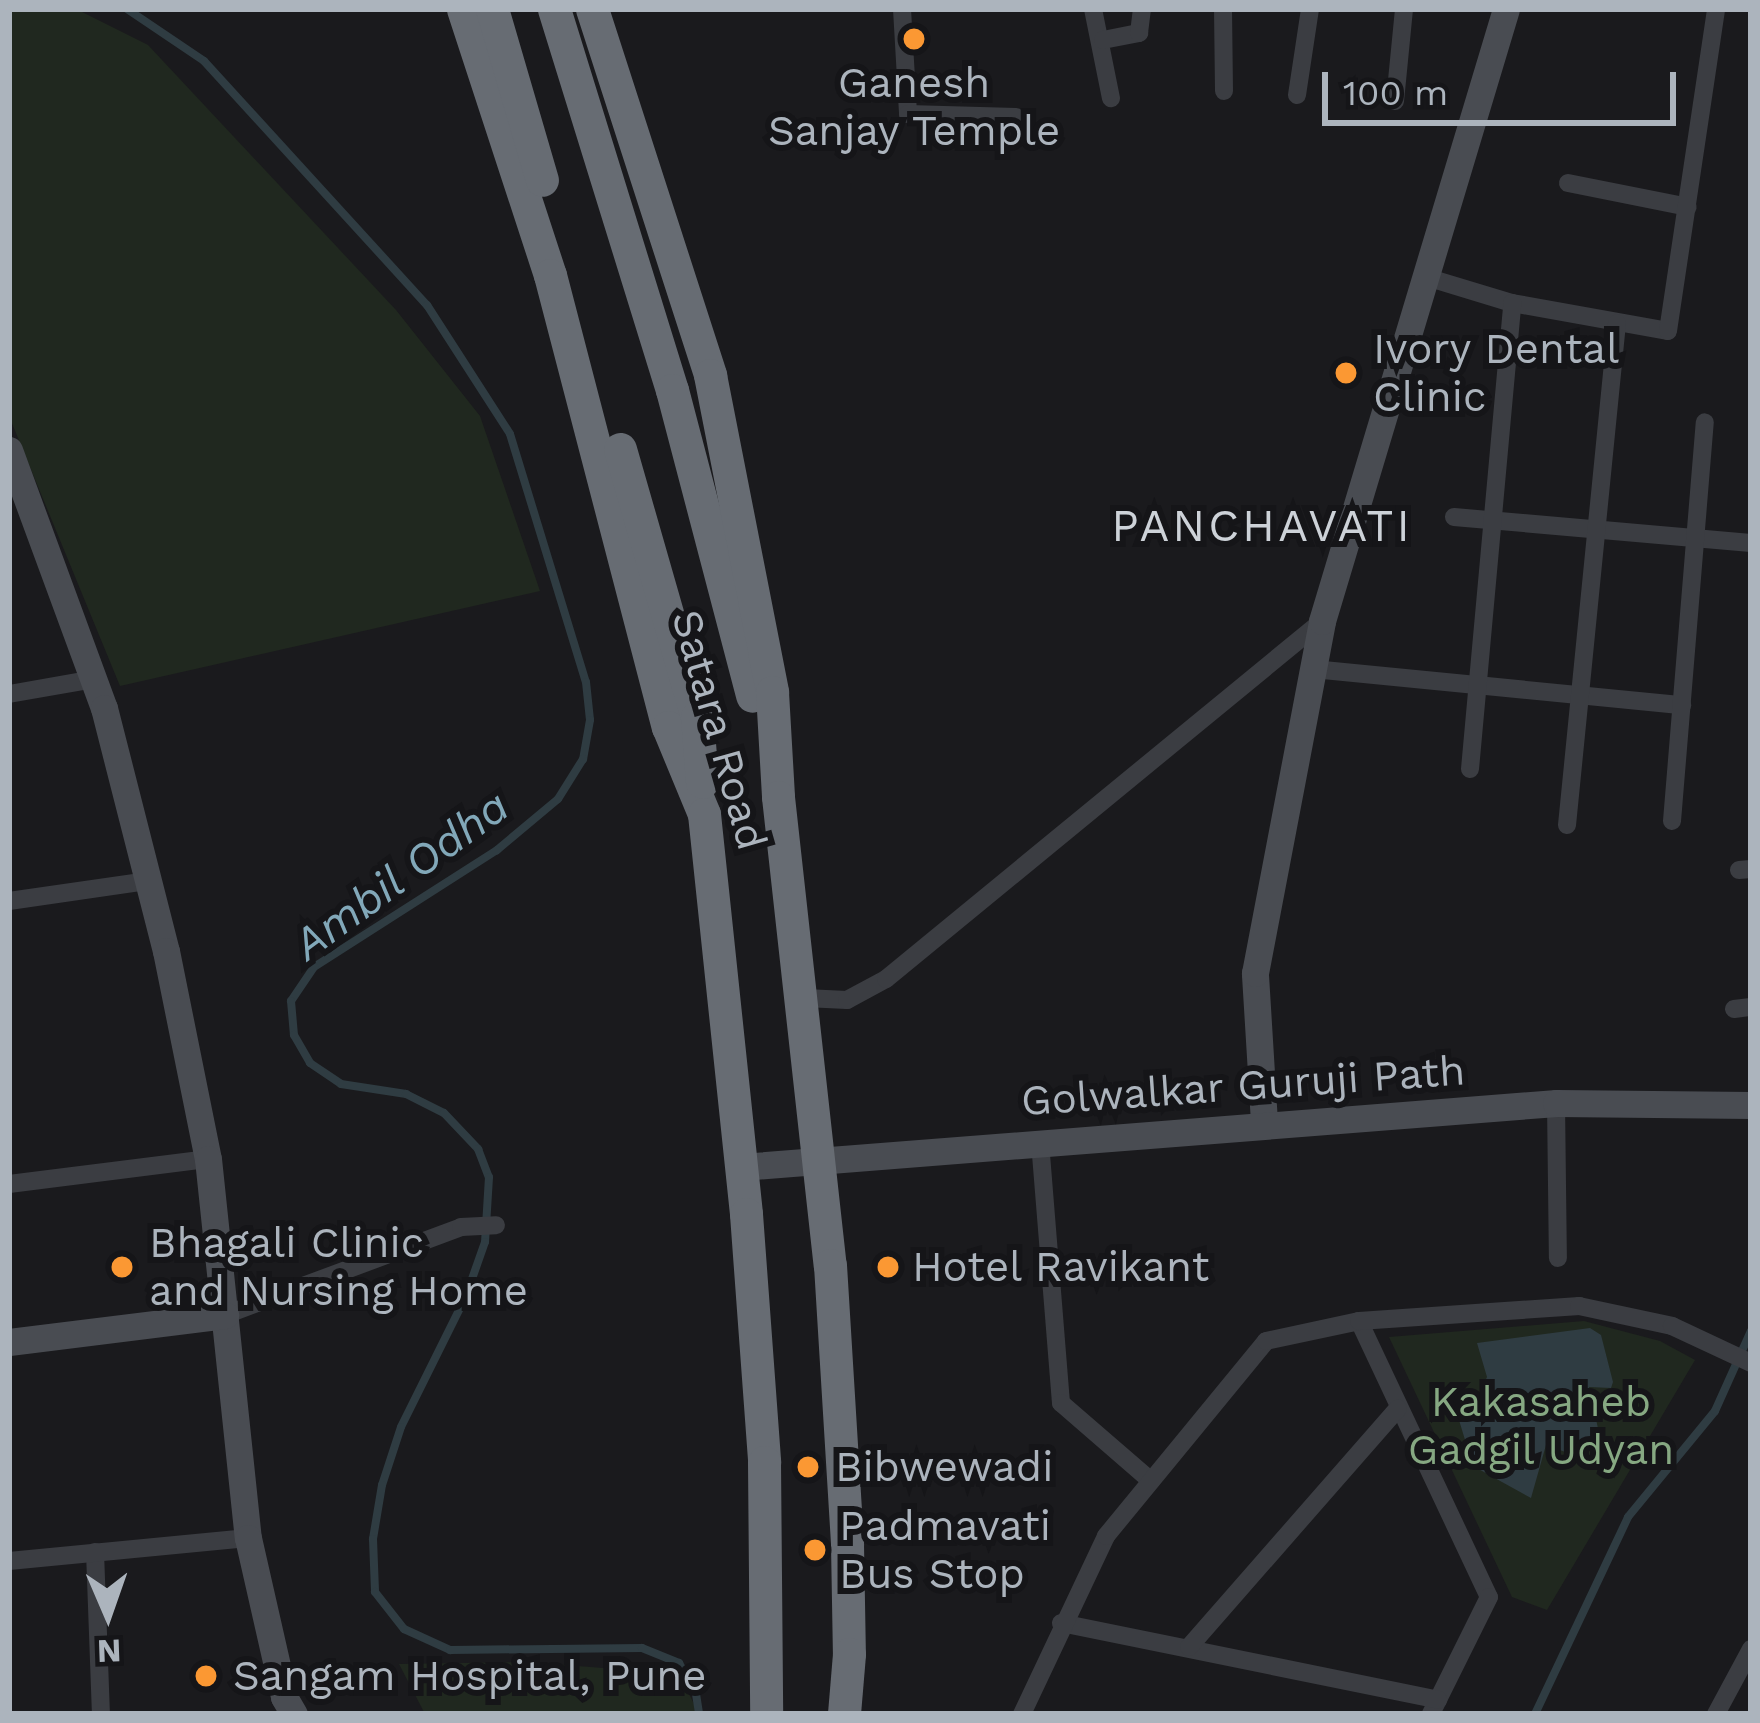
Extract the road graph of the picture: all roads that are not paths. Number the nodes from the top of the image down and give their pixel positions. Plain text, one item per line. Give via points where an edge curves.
1 (463, 9) edge
2 (492, 9) edge
3 (554, 9) edge
4 (592, 9) edge
5 (902, 9) edge
6 (1094, 9) edge
7 (1142, 9) edge
8 (1222, 9) edge
9 (1310, 9) edge
10 (1404, 9) edge
11 (1506, 9) edge
12 (1716, 9) edge
13 (1103, 40) junction
14 (1224, 91) dead end
15 (1298, 95) dead end
16 (1111, 98) dead end
17 (1395, 100) dead end
18 (1016, 117) dead end
19 (1568, 183) dead end
20 (1688, 207) junction
21 (1426, 277) junction
22 (1512, 302) junction
23 (1617, 323) junction
24 (1706, 422) dead end
25 (9, 450) edge
26 (1454, 518) dead end
27 (1492, 521) junction
28 (1597, 530) junction
29 (1696, 538) junction
30 (1751, 542) edge
31 (1322, 621) junction
32 (1312, 669) junction
33 (94, 679) junction
34 (1478, 686) junction
35 (9, 694) edge
36 (1580, 695) junction
37 (1682, 705) junction
38 (1470, 769) dead end
39 (778, 796) junction
40 (704, 814) junction
41 (1672, 821) dead end
42 (1567, 824) dead end
43 (147, 881) junction
44 (9, 901) edge
45 (805, 998) junction
46 (1556, 1103) junction
47 (1751, 1106) edge
48 (1264, 1122) junction
49 (1040, 1142) junction
50 (208, 1159) junction
51 (815, 1161) junction
52 (741, 1167) junction
53 (9, 1184) edge
54 (496, 1225) dead end
55 (1558, 1258) dead end
56 (225, 1315) junction
57 (1358, 1321) junction
58 (9, 1342) edge
59 (1751, 1363) edge
60 (1398, 1408) junction
61 (1150, 1481) junction
62 (248, 1538) junction
63 (95, 1552) junction
64 (9, 1561) edge
65 (1061, 1623) junction
66 (1190, 1647) junction
67 (1751, 1649) edge
68 (1435, 1707) edge
69 (101, 1714) edge
70 (294, 1714) edge
71 (766, 1714) edge
72 (844, 1714) edge
73 (1022, 1714) edge
74 (1716, 1714) edge

1 - 40 highway, Satara Road via 550,275 668,727
2 - 40 highway via 697,717
3 - 39 highway via 666,368
4 - 39 highway, Satara Road via 710,375 772,692
5 - 18 street via 908,114
6 - 13 street
7 - 13 street via 1139,33
8 - 14 street
9 - 15 street
10 - 17 street
11 - 21 street
12 - 20 street
13 - 16 street
19 - 20 street
20 - 23 street via 1668,331
21 - 22 street
21 - 31 street
22 - 23 street
22 - 27 street
23 - 28 street
24 - 29 street
25 - 33 street
26 - 27 street
27 - 28 street
27 - 34 street
28 - 29 street
28 - 36 street
29 - 30 street
29 - 37 street
31 - 32 street
31 - 45 street via 886,979 848,1000
32 - 34 street
32 - 48 street via 1255,973
33 - 35 street
33 - 43 street
34 - 36 street
34 - 38 street
36 - 37 street
36 - 42 street
37 - 41 street
39 - 45 highway, Satara Road
40 - 52 highway, Satara Road
43 - 44 street
43 - 50 street
45 - 51 highway, Satara Road
46 - 47 street, Golwalkar Guruji Path
46 - 48 street, Golwalkar Guruji Path
46 - 55 street
48 - 49 street, Golwalkar Guruji Path
49 - 51 street, Golwalkar Guruji Path
49 - 61 street via 1061,1403
50 - 53 street
50 - 56 street
51 - 52 street, Golwalkar Guruji Path
51 - 72 highway, Satara Road via 830,1265 847,1544
52 - 71 highway, Satara Road via 764,1462
54 - 56 street via 461,1227
56 - 58 street
56 - 62 street
57 - 59 street via 1580,1306 1672,1325
57 - 60 street
57 - 61 street via 1266,1341
60 - 66 street
60 - 68 street via 1489,1597
61 - 65 street via 1106,1537
62 - 63 street
62 - 70 street
63 - 64 street
63 - 69 street
65 - 66 street
65 - 73 street
66 - 68 street
67 - 74 street

